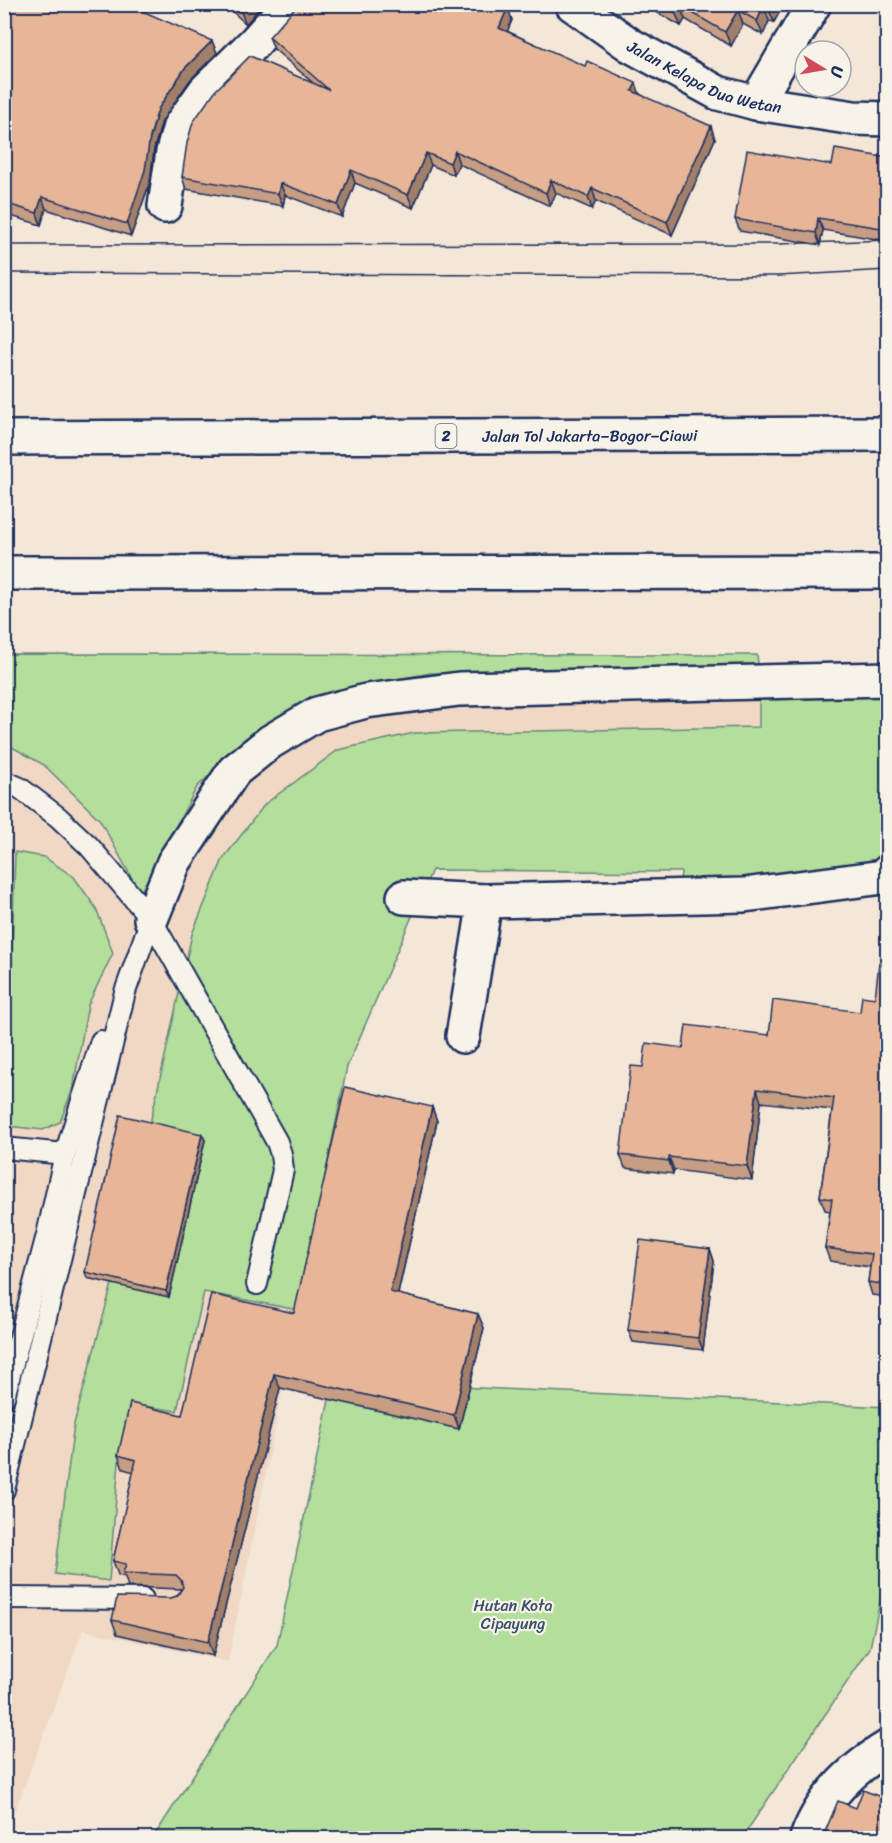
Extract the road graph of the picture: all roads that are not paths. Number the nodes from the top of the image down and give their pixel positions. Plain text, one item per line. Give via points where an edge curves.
1 (289, 4) edge
2 (572, 4) edge
3 (814, 4) edge
4 (756, 102) junction
5 (888, 119) edge
6 (165, 206) dead end
7 (888, 434) edge
8 (4, 438) edge
9 (888, 572) edge
10 (4, 573) edge
11 (888, 679) edge
12 (4, 781) edge
13 (888, 872) edge
14 (404, 897) dead end
15 (485, 901) junction
16 (151, 920) junction
17 (125, 992) junction
18 (463, 1036) dead end
19 (4, 1149) edge
20 (65, 1154) junction
21 (257, 1284) dead end
22 (4, 1397) edge
23 (4, 1490) edge
24 (4, 1598) edge
25 (164, 1599) edge
26 (888, 1747) edge
27 (807, 1839) edge

1 - 6 main road via 205,91 180,126 172,152
2 - 4 main road, Jalan Kelapa Dua Wetan via 669,68 718,93
3 - 4 main road
4 - 5 main road, Jalan Kelapa Dua Wetan via 854,118
7 - 8 main road, Jalan Tol Jakarta–Bogor–Ciawi / 2
9 - 10 main road
11 - 16 main road via 459,689 366,701 317,714 270,742 234,771 174,862
12 - 16 lane via 20,788 66,824
13 - 15 main road via 883,877 744,895
14 - 15 main road
15 - 18 main road
16 - 17 lane
16 - 21 lane via 281,1154 283,1170
17 - 20 lane via 105,1029
17 - 23 lane
19 - 20 lane
20 - 22 lane
24 - 25 lane
26 - 27 main road via 855,1770 828,1798

